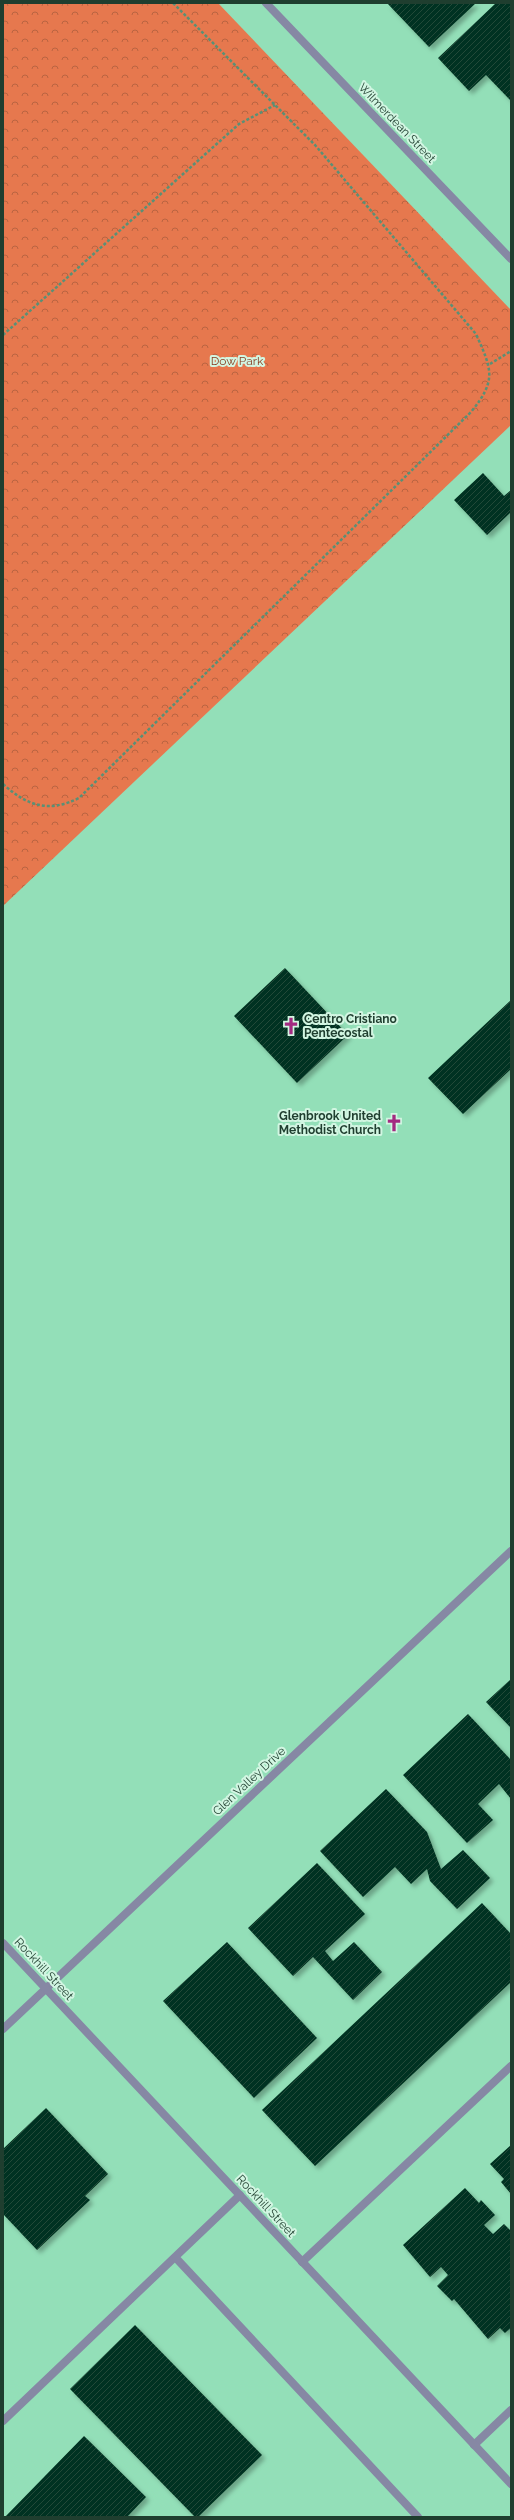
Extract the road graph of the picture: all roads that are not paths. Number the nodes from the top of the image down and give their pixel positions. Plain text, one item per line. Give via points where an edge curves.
1 (266, 3) edge
2 (511, 259) edge
3 (511, 1551) edge
4 (3, 1943) edge
5 (46, 1988) junction
6 (3, 2029) edge
7 (511, 2066) edge
8 (240, 2195) junction
9 (175, 2257) junction
10 (302, 2262) junction
11 (511, 2410) edge
12 (3, 2421) edge
13 (474, 2445) junction
14 (511, 2484) edge
15 (418, 2517) edge

1 - 2 street, Wilmerdean Street
3 - 5 street, Glen Valley Drive
4 - 5 street, Rockhill Street
5 - 6 street, Glen Valley Drive
5 - 8 street, Rockhill Street
7 - 10 street
8 - 9 street
8 - 10 street, Rockhill Street
9 - 12 street
9 - 15 street
10 - 13 street, Rockhill Street
11 - 13 street
13 - 14 street, Rockhill Street

